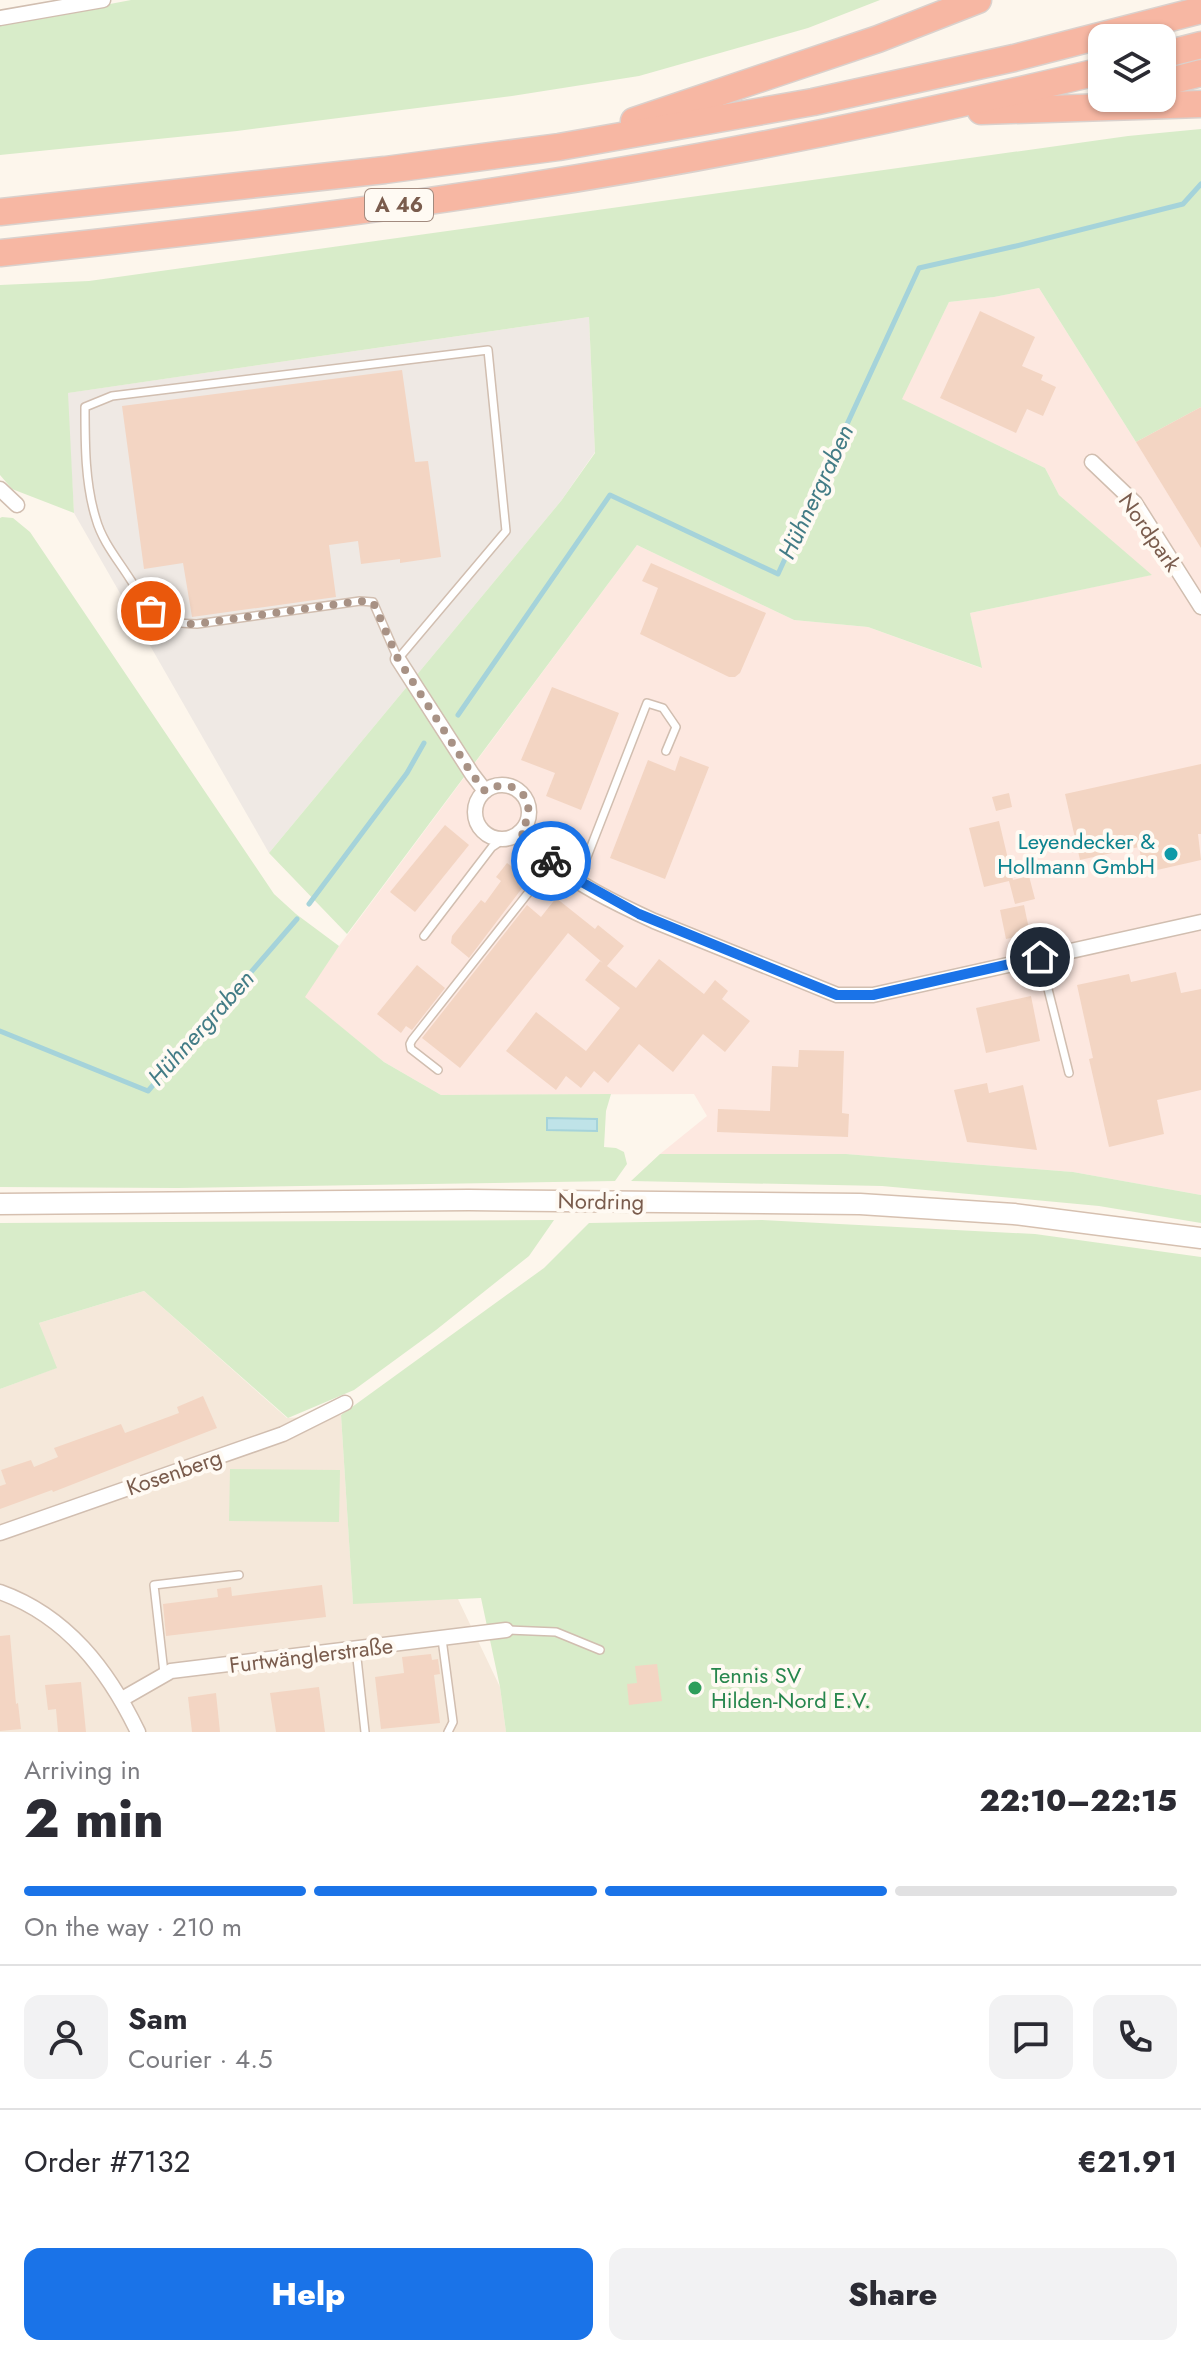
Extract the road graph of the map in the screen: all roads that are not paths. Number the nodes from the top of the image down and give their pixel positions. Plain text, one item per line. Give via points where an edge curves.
1 (103, 0) edge
2 (978, 0) edge
3 (1201, 10) edge
4 (0, 18) edge
5 (1201, 45) edge
6 (1176, 51) edge
7 (1201, 73) edge
8 (1088, 74) edge
9 (1176, 79) edge
10 (1088, 101) edge
11 (1201, 104) edge
12 (1058, 108) junction
13 (911, 114) junction
14 (559, 147) junction
15 (0, 212) edge
16 (0, 253) edge
17 (1092, 462) dead end
18 (0, 489) edge
19 (17, 505) dead end
20 (1201, 607) edge
21 (398, 659) junction
22 (666, 751) dead end
23 (485, 791) junction
24 (520, 832) junction
25 (504, 839) junction
26 (552, 863) junction
27 (578, 880) junction
28 (1201, 922) edge
29 (424, 936) dead end
30 (1040, 957) junction
31 (438, 1070) dead end
32 (1069, 1073) dead end
33 (0, 1204) edge
34 (1201, 1238) edge
35 (345, 1403) dead end
36 (0, 1533) edge
37 (239, 1575) dead end
38 (0, 1592) edge
39 (506, 1630) joint
40 (442, 1639) junction
41 (356, 1649) junction
42 (600, 1650) dead end
43 (164, 1675) junction
44 (122, 1699) junction
45 (138, 1732) edge
46 (365, 1732) edge
47 (448, 1732) edge

1 - 4 street
2 - 14 highway
3 - 14 highway, A 46 via 829,99
5 - 6 highway
7 - 9 highway
8 - 13 highway, A 46
10 - 12 highway
11 - 12 highway
12 - 13 highway
13 - 16 highway, A 46 via 515,188
14 - 15 highway, A 46
17 - 20 street, Nordpark via 1135,503
18 - 19 street
21 - 21 lane via 373,602 197,624 174,624 151,611 96,519 86,464 85,407 112,396 488,350 506,531
21 - 23 street
22 - 27 lane via 676,727 663,708 647,703
23 - 24 street via 502,785 520,791 529,807
23 - 25 street via 476,805 477,821 488,834
24 - 25 street
24 - 26 street
25 - 29 lane via 492,847
26 - 27 street
26 - 31 lane via 412,1040 411,1049
27 - 30 street via 654,921 837,995 873,995
28 - 30 street
30 - 32 lane
33 - 34 main road, Nordring via 860,1204 1104,1224
35 - 36 street, Kosenberg via 283,1434
37 - 43 lane via 154,1585
38 - 44 street via 65,1629 94,1658
39 - 40 street, Furtwänglerstraße
39 - 42 lane via 556,1632
40 - 41 street, Furtwänglerstraße
40 - 47 lane via 453,1722
41 - 43 street, Furtwänglerstraße
41 - 46 lane
43 - 44 street, Furtwänglerstraße
44 - 45 street

